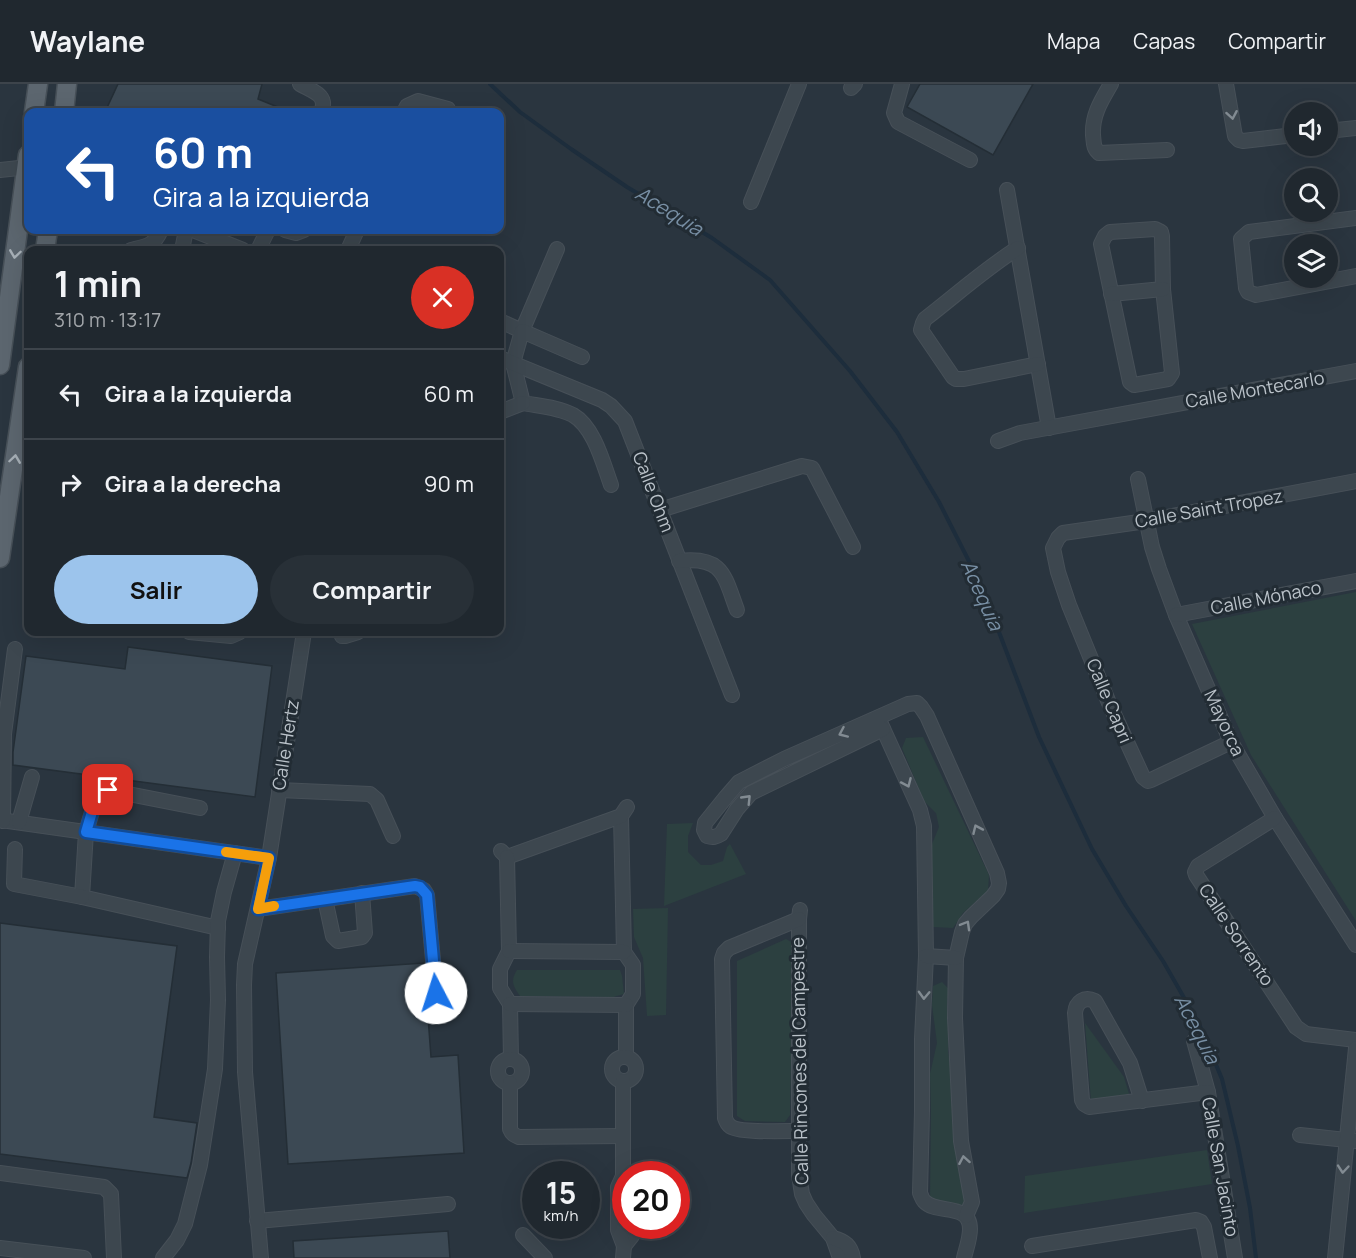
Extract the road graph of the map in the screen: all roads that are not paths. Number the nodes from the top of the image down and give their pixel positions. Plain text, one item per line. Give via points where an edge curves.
1 (38, 84) edge
2 (67, 84) edge
3 (300, 84) edge
4 (799, 84) edge
5 (902, 84) edge
6 (1111, 84) edge
7 (1226, 84) edge
8 (35, 108) edge
9 (64, 108) edge
10 (323, 108) edge
11 (406, 108) edge
12 (444, 108) edge
13 (1356, 128) edge
14 (1338, 130) edge
15 (1284, 136) edge
16 (1167, 150) dead end
17 (970, 160) dead end
18 (24, 163) edge
19 (0, 170) edge
20 (24, 187) edge
21 (1007, 190) dead end
22 (751, 202) dead end
23 (1356, 218) edge
24 (160, 234) edge
25 (203, 234) edge
26 (145, 246) edge
27 (233, 246) edge
28 (1018, 248) junction
29 (557, 249) dead end
30 (1356, 276) edge
31 (1163, 289) junction
32 (1111, 294) junction
33 (504, 323) edge
34 (2, 327) edge
35 (522, 331) junction
36 (582, 357) dead end
37 (506, 361) edge
38 (1038, 364) junction
39 (0, 365) edge
40 (1356, 371) edge
41 (1150, 383) junction
42 (24, 394) edge
43 (523, 403) junction
44 (1154, 408) junction
45 (504, 410) edge
46 (1049, 428) junction
47 (998, 441) dead end
48 (1138, 479) dead end
49 (1356, 482) edge
50 (611, 485) dead end
51 (660, 510) junction
52 (1146, 521) junction
53 (1063, 533) joint
54 (853, 547) dead end
55 (0, 558) edge
56 (680, 561) junction
57 (1356, 581) edge
58 (737, 610) dead end
59 (1176, 615) junction
60 (303, 636) edge
61 (15, 650) dead end
62 (732, 695) dead end
63 (880, 723) junction
64 (1231, 742) junction
65 (784, 759) junction
66 (790, 773) junction
67 (32, 777) dead end
68 (279, 790) junction
69 (200, 808) dead end
70 (1275, 818) junction
71 (2, 821) edge
72 (19, 822) junction
73 (86, 832) junction
74 (393, 836) dead end
75 (15, 849) dead end
76 (235, 853) junction
77 (269, 858) junction
78 (362, 893) junction
79 (82, 897) junction
80 (325, 899) junction
81 (258, 909) junction
82 (218, 928) junction
83 (1356, 945) edge
84 (509, 951) junction
85 (624, 952) junction
86 (926, 956) junction
87 (956, 958) junction
88 (436, 993) dead end
89 (510, 1004) junction
90 (626, 1005) junction
91 (1356, 1040) edge
92 (1194, 1041) dead end
93 (1356, 1048) edge
94 (1208, 1092) junction
95 (1142, 1101) junction
96 (799, 1131) junction
97 (1300, 1135) dead end
98 (623, 1136) junction
99 (1351, 1140) edge
100 (624, 1161) edge
101 (0, 1173) edge
102 (448, 1204) dead end
103 (966, 1216) junction
104 (257, 1221) junction
105 (833, 1238) junction
106 (527, 1239) edge
107 (1032, 1246) dead end
108 (0, 1248) edge
109 (1235, 1254) edge
110 (1209, 1256) edge
111 (84, 1258) edge
112 (114, 1258) edge
113 (163, 1258) edge
114 (261, 1258) edge
115 (545, 1258) edge
116 (840, 1258) edge
117 (854, 1258) edge
118 (964, 1258) edge
119 (1335, 1258) edge

1 - 8 main road
2 - 9 main road
3 - 10 street via 322,98
4 - 22 street
5 - 17 street via 894,113 898,122
6 - 16 street via 1094,119 1096,152
7 -> 15 street via 1239,140
11 - 12 street via 418,101
13 - 14 street
18 - 19 street
20 -> 34 main road
21 - 28 street
23 - 30 street via 1249,232 1241,239 1246,288 1251,294
24 - 26 street
25 - 27 street
28 - 38 street
28 - 38 street via 925,319 921,330 956,379
29 - 35 street
31 - 32 street
31 - 32 street, Calle Montecarlo via 1161,232 1110,232 1101,244
31 - 41 street, Calle Montecarlo via 1172,373 1168,379
32 - 41 street, Calle Montecarlo via 1130,381 1134,385
33 - 35 street
34 - 39 main road
35 - 36 street
35 - 37 street
37 - 43 street
37 - 51 street, Calle Ohm via 602,400 618,413 625,421
38 - 46 street
40 - 44 street, Calle Montecarlo
41 - 44 street
55 -> 42 main road
43 - 45 street
43 - 50 street via 574,416 597,446
44 - 46 street, Calle Montecarlo
46 - 47 street, Calle Montecarlo
48 - 52 street, Mayorca
49 - 52 street, Calle Saint Tropez
51 - 54 street via 808,467
51 - 56 street, Calle Ohm
52 - 53 street, Calle Saint Tropez
52 - 59 street, Mayorca
53 - 64 street, Calle Capri via 1053,548 1058,572 1109,703 1145,780
56 - 58 street via 695,559 717,566
56 - 62 street, Calle Ohm
57 - 59 street, Calle Mónaco
59 - 64 street, Mayorca
60 - 68 street, Calle Hertz
61 - 71 street via 4,734
63 -> 65 street
63 - 66 street
63 -> 86 street via 924,826
87 -> 63 street via 965,924 993,896 999,878 921,707 908,704
64 - 70 street, Mayorca
65 - 66 street
65 -> 66 street via 739,782 705,823 705,834 721,834 745,798
67 - 72 street
68 - 74 street via 370,794 377,800
68 - 77 street, Calle Hertz
69 - 73 street via 108,790 97,795
70 - 83 street, Mayorca
70 - 91 street, Calle Sorrento via 1198,866 1196,875 1296,1027 1306,1034
71 - 72 street
72 - 73 street
73 - 76 street
73 - 79 street
75 - 79 street via 14,884
76 - 77 street
76 - 82 street
77 - 81 street, Calle Hertz
78 - 80 street
78 - 80 street via 365,933 338,941 333,936
78 - 88 street via 415,886 424,890
79 - 82 street
80 - 81 street
81 - 104 street, Calle Hertz via 245,964 243,1027
82 - 113 street via 215,1069 200,1165 185,1224
84 - 85 street
84 - 85 street via 504,854 624,811
84 - 89 street via 500,969 500,988
85 - 90 street via 633,965 633,994
86 - 87 street
86 -> 103 street via 920,1192 928,1204
103 -> 87 street via 972,1202 961,1141
89 - 90 street
89 - 98 street via 511,1059 502,1062 498,1074 510,1083 512,1134
90 - 98 street via 626,1057 612,1066 614,1076 623,1081
92 - 94 street, Calle San Jacinto
93 - 99 street
94 - 95 street
94 - 109 street, Calle San Jacinto
95 - 95 street via 1131,1063 1095,1000 1080,1001 1075,1013 1084,1104 1089,1107
96 - 96 street, Calle Rincones del Campestre via 739,1130 726,1121 722,959 729,948 799,914
96 - 105 street, Calle Rincones del Campestre via 802,1194
97 - 99 street
98 - 100 street
99 -> 119 street
101 - 112 street via 106,1188 111,1194
102 - 104 street
103 - 118 street via 970,1232
104 - 114 street, Calle Hertz
105 - 116 street, Calle Rincones del Campestre
105 - 117 street, Calle Rincones del Campestre via 846,1243
106 - 115 street
107 - 110 street via 1196,1220 1204,1227
108 - 111 street
109 - 110 street

